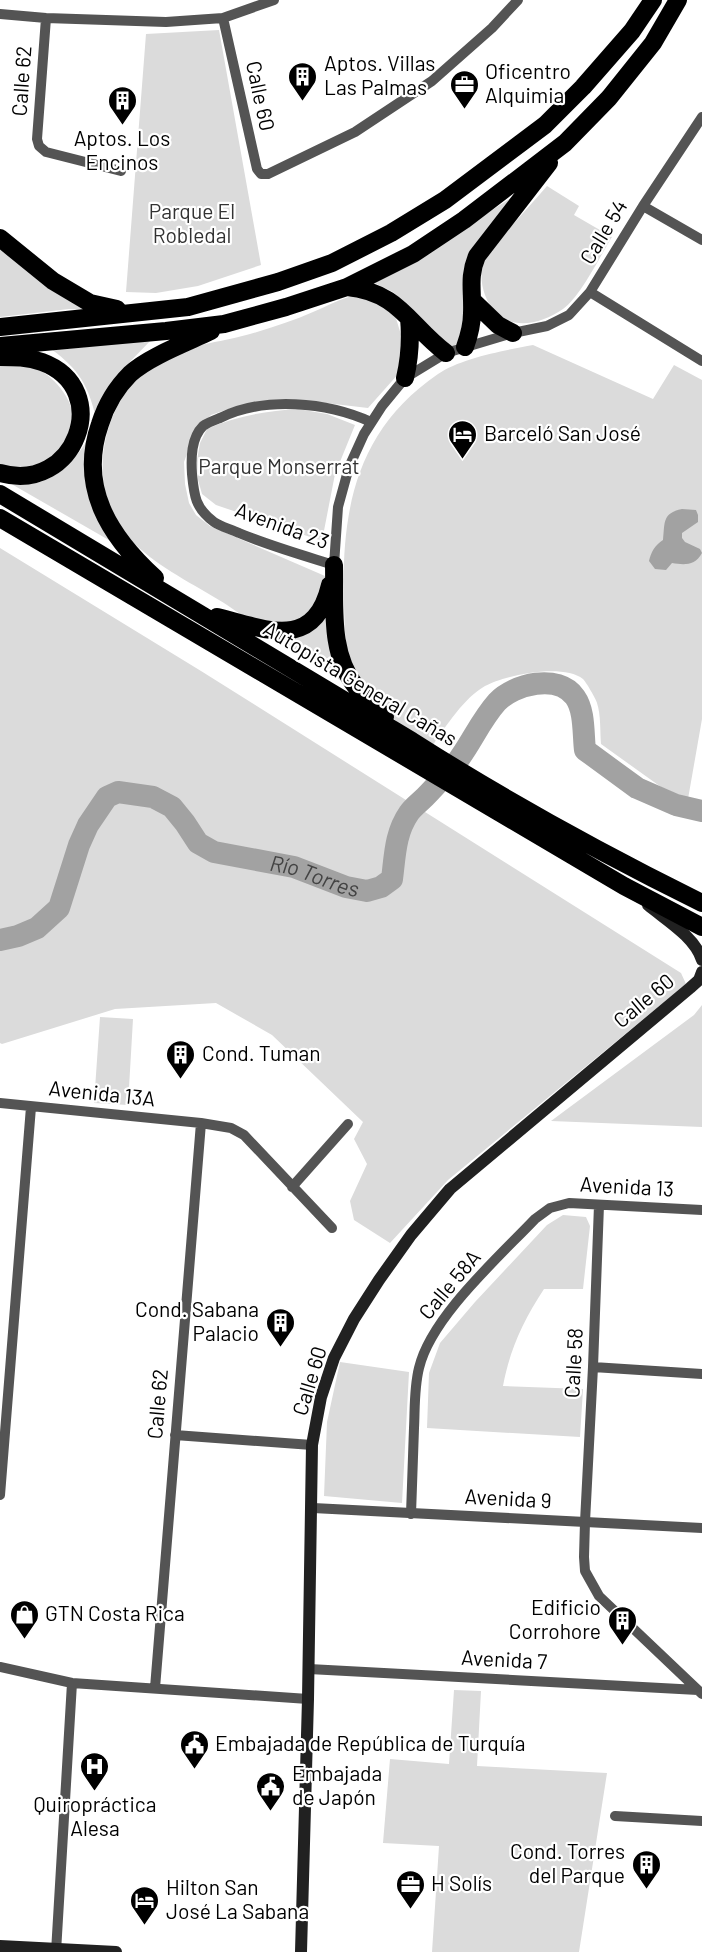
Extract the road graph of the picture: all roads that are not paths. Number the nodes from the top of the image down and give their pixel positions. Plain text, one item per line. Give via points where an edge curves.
1 (274, 0) edge
2 (518, 0) edge
3 (653, 0) edge
4 (678, 0) edge
5 (685, 0) edge
6 (0, 14) edge
7 (46, 18) junction
8 (223, 18) junction
9 (653, 43) junction
10 (702, 117) edge
11 (565, 142) junction
12 (121, 171) dead end
13 (643, 206) junction
14 (0, 238) edge
15 (702, 240) edge
16 (347, 287) junction
17 (590, 292) junction
18 (472, 300) junction
19 (188, 307) junction
20 (409, 318) junction
21 (224, 324) junction
22 (0, 327) edge
23 (513, 333) junction
24 (0, 346) edge
25 (465, 347) junction
26 (446, 353) junction
27 (0, 357) edge
28 (702, 361) edge
29 (405, 378) junction
30 (371, 422) junction
31 (0, 473) edge
32 (0, 494) edge
33 (0, 520) edge
34 (334, 565) junction
35 (188, 606) junction
36 (404, 743) junction
37 (467, 785) junction
38 (624, 886) junction
39 (702, 903) edge
40 (702, 927) edge
41 (702, 960) edge
42 (702, 972) edge
43 (0, 1103) edge
44 (31, 1107) junction
45 (201, 1123) junction
46 (348, 1124) dead end
47 (292, 1187) junction
48 (599, 1205) junction
49 (550, 1208) joint
50 (702, 1210) edge
51 (332, 1228) dead end
52 (593, 1367) junction
53 (702, 1374) edge
54 (3, 1423) edge
55 (175, 1435) junction
56 (312, 1445) junction
57 (0, 1495) edge
58 (313, 1508) junction
59 (411, 1514) junction
60 (585, 1522) junction
61 (702, 1528) edge
62 (0, 1667) edge
63 (309, 1669) junction
64 (72, 1683) junction
65 (155, 1688) junction
66 (700, 1692) edge
67 (308, 1699) junction
68 (615, 1816) dead end
69 (702, 1821) edge
70 (0, 1946) edge
71 (56, 1951) edge
72 (116, 1952) edge
73 (301, 1952) edge

1 - 8 street
2 - 8 street, Calle 60 via 432,81 356,132 268,174 257,169
3 - 19 highway via 632,31 545,125 445,200 332,263
4 - 9 highway
5 - 9 highway
6 - 7 street
7 - 8 street via 166,22
7 - 12 street, Calle 62 via 39,146 46,152
9 - 11 highway via 609,98
10 - 13 street, Calle 54
11 - 16 highway via 413,254
11 - 18 highway via 477,256 470,281
13 - 15 street
13 - 17 street, Calle 54
14 - 19 highway via 90,303 117,309
16 - 20 highway via 382,295
16 - 21 highway
17 - 23 street, Calle 54 via 568,315 547,326
17 - 28 street
18 - 23 highway via 498,325
18 - 25 highway
19 - 22 highway
20 - 26 highway
20 - 29 highway via 410,358
21 - 24 highway
21 - 35 highway via 130,373 107,403 95,437 91,468 94,490 116,535 139,564
23 - 25 street, Calle 54
25 - 26 street, Calle 54
26 - 29 street, Calle 54
27 - 31 highway via 22,357 57,370 77,395 81,414 73,447 55,464 25,477
29 - 30 street, Calle 54
30 - 34 street, Calle 54 via 349,468 338,507
30 - 34 street, Avenida 23 via 356,415 298,404 264,406 230,413 204,426 194,441 194,498 215,523
32 - 35 highway, Autopista General Cañas
33 - 36 highway, Autopista General Cañas
34 - 35 highway via 322,610 303,626 281,632
34 - 36 highway via 337,646 342,665
35 - 36 highway, Autopista General Cañas
36 - 37 highway, Autopista General Cañas
37 - 38 highway, Autopista General Cañas
37 - 39 highway, Autopista General Cañas
38 - 40 highway, Autopista General Cañas
38 - 41 street via 690,941
42 - 56 street, Calle 60 via 690,988 450,1189 411,1235 354,1319 334,1358 321,1397
43 - 44 street, Avenida 13A
44 - 45 street, Avenida 13A
44 - 54 street
45 - 47 street, Avenida 13A via 231,1128 244,1135
45 - 55 street, Calle 62
46 - 47 street
47 - 51 street, Avenida 13A
48 - 49 street, Avenida 13 via 569,1203
48 - 50 street, Avenida 13
48 - 52 street, Calle 58
49 - 59 street, Calle 58A via 457,1302 426,1348 415,1392
52 - 53 street
52 - 60 street, Calle 58
54 - 57 street
55 - 56 street
55 - 65 street, Calle 62
56 - 58 street, Calle 60
58 - 59 street, Avenida 9
58 - 63 street, Calle 60
59 - 60 street, Avenida 9
60 - 61 street, Avenida 9
60 - 66 street, Calle 58 via 585,1571 598,1596
62 - 64 street
63 - 66 street, Avenida 7
63 - 67 street, Calle 60
64 - 65 street
64 - 71 street
65 - 67 street
67 - 73 street, Calle 60
68 - 69 street
70 - 71 street
71 - 72 street

